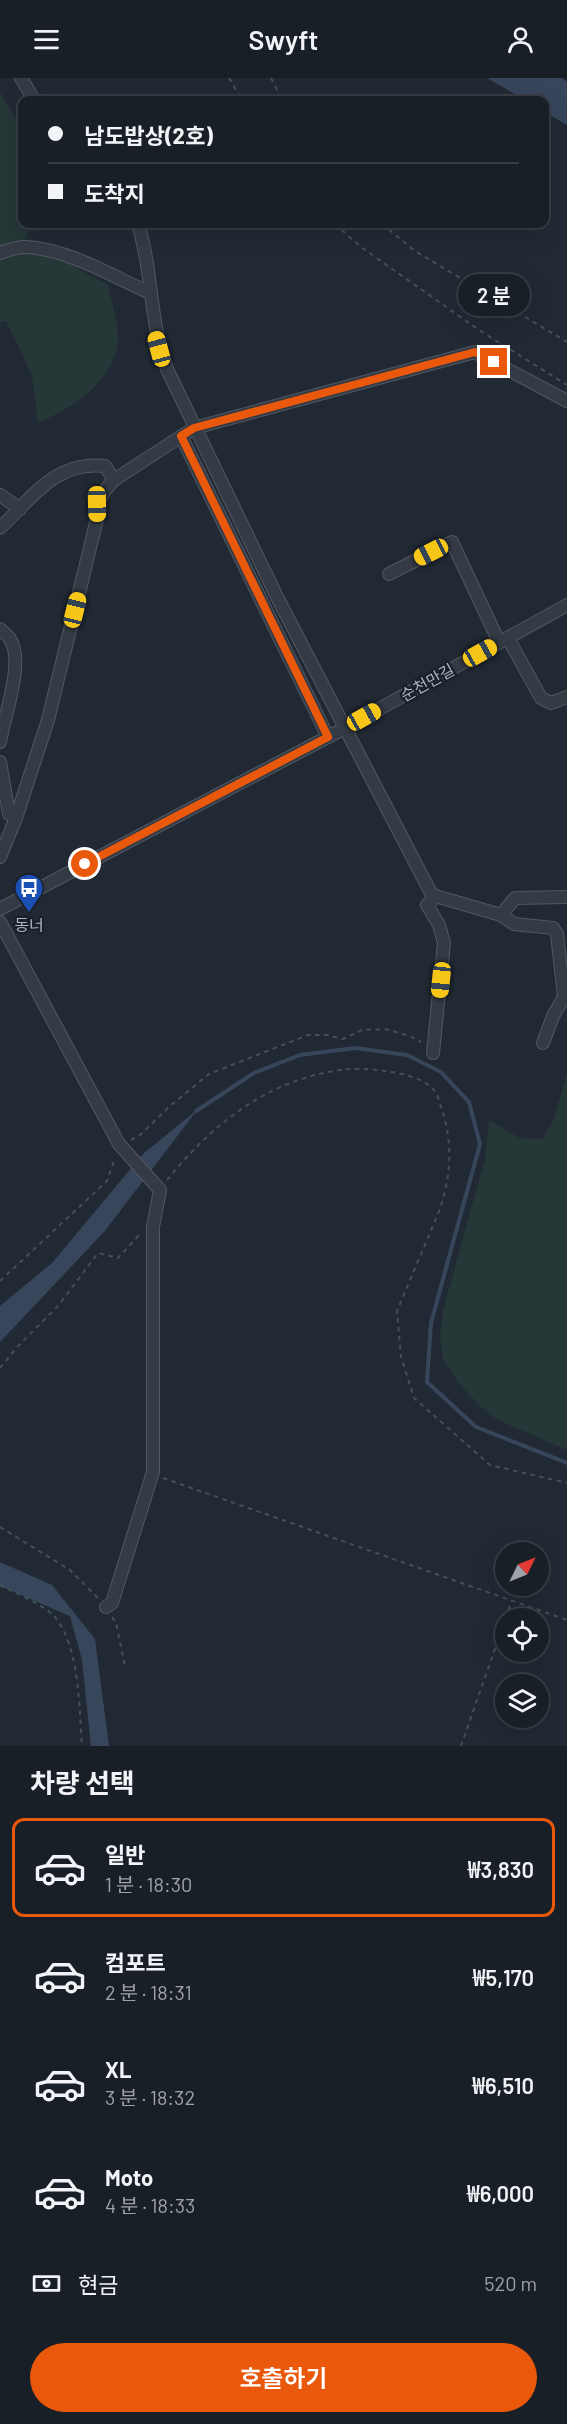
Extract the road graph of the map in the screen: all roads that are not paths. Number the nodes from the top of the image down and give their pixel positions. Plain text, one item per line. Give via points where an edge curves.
1 (21, 78) edge
2 (32, 96) edge
3 (139, 228) edge
4 (0, 253) edge
5 (150, 293) junction
6 (567, 401) edge
7 (194, 428) junction
8 (181, 436) junction
9 (114, 480) junction
10 (0, 495) edge
11 (20, 509) junction
12 (0, 528) edge
13 (389, 574) dead end
14 (567, 605) edge
15 (0, 629) edge
16 (503, 640) junction
17 (567, 697) edge
18 (345, 728) junction
19 (328, 737) junction
20 (0, 742) edge
21 (0, 762) edge
22 (16, 818) junction
23 (0, 856) edge
24 (436, 896) junction
25 (567, 897) edge
26 (0, 909) edge
27 (501, 915) junction
28 (0, 922) edge
29 (543, 1043) dead end
30 (433, 1053) dead end
31 (106, 1607) road end

1 - 2 street
3 - 5 street
4 - 5 street via 19,247 46,251
5 - 7 street via 159,349
6 - 7 street via 475,352
7 - 8 street
7 - 18 street
8 - 9 street
8 - 19 street
9 - 11 street via 105,466 88,464 70,469 49,480
9 - 22 street via 97,504 97,519 48,720
10 - 11 street
11 - 12 street
13 - 16 street via 452,542
14 - 16 street, 순천만길
15 - 20 street via 11,640 16,678
16 - 17 street via 541,698 551,703
16 - 18 street, 순천만길
18 - 19 street, 순천만길
18 - 24 street via 432,895
19 - 26 street, 순천만길
21 - 22 street via 9,814
22 - 23 street
24 - 27 street
24 - 30 street via 427,905 444,943
25 - 27 street via 515,898
27 - 29 street via 514,924 553,928 557,934 564,997 552,1016
28 - 31 street via 122,1149 156,1185 153,1472 112,1603

